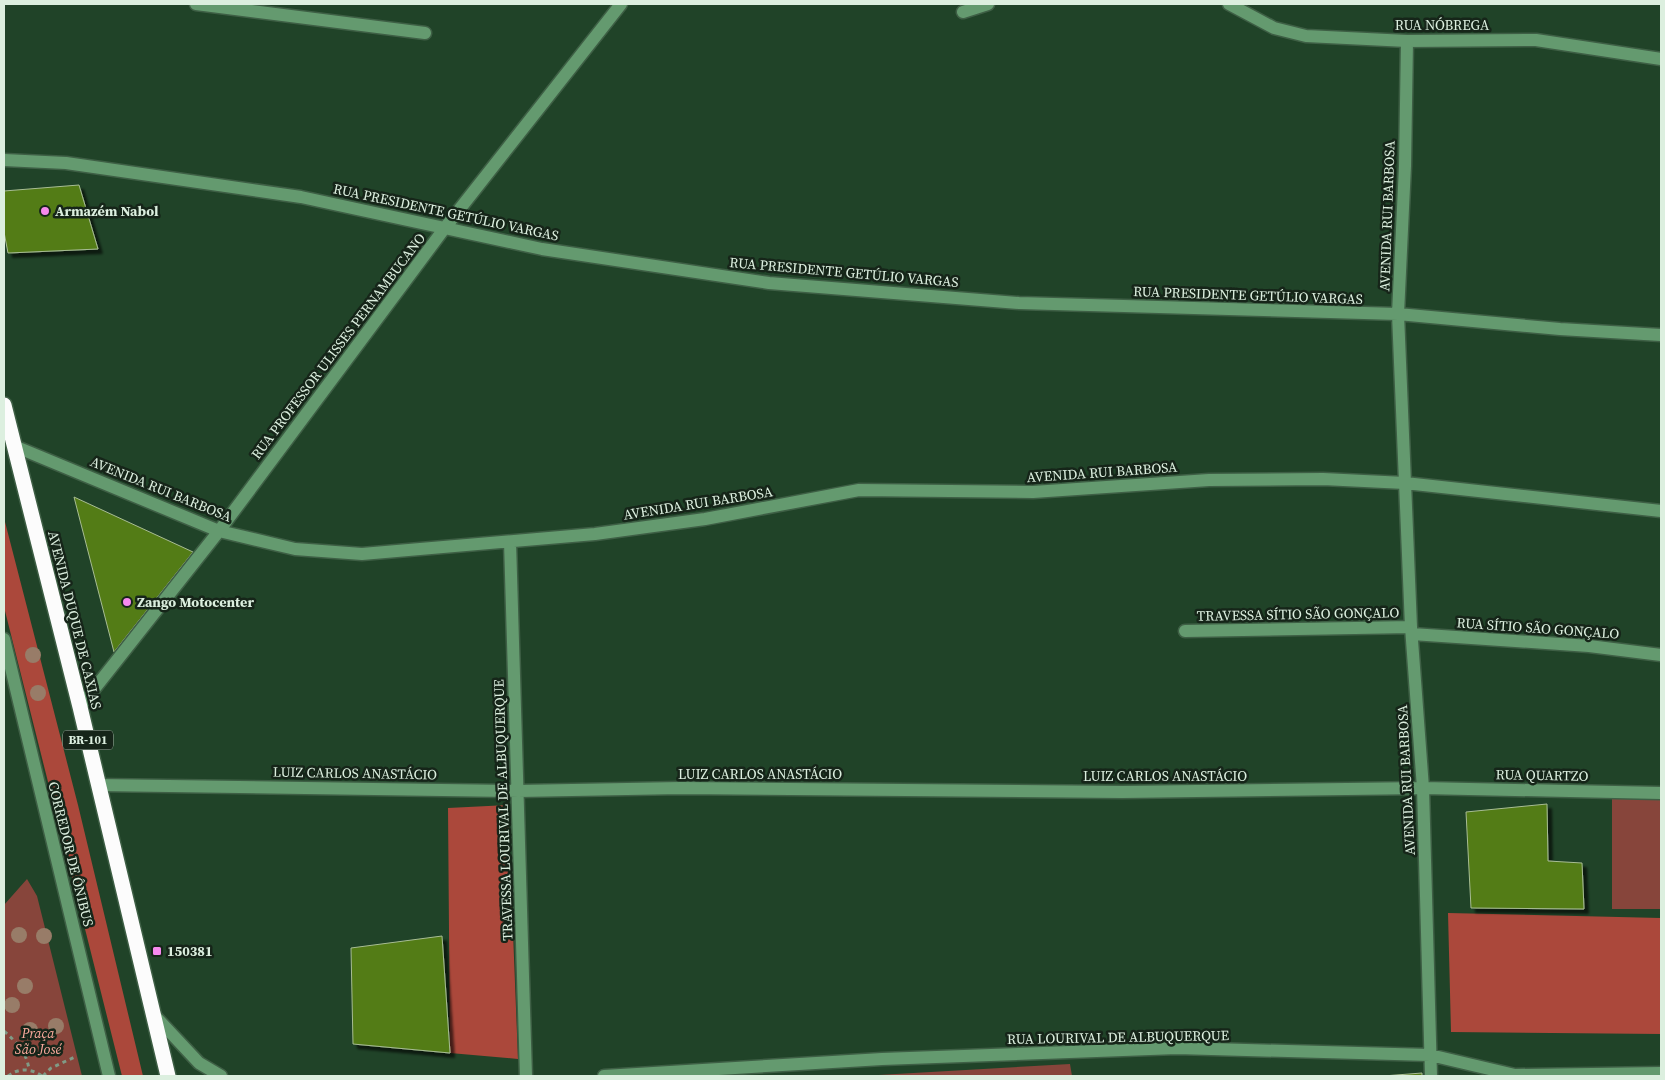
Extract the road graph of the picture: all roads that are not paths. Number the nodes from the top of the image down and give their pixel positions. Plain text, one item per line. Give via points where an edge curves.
1 (196, 4) edge
2 (621, 4) edge
3 (988, 4) edge
4 (1229, 4) edge
5 (963, 12) dead end
6 (425, 33) dead end
7 (1407, 41) junction
8 (1661, 59) edge
9 (4, 160) edge
10 (444, 229) junction
11 (1398, 314) junction
12 (1661, 335) edge
13 (4, 405) edge
14 (14, 446) junction
15 (1405, 483) junction
16 (1661, 511) edge
17 (219, 531) junction
18 (510, 542) junction
19 (1185, 630) dead end
20 (1412, 631) junction
21 (4, 640) edge
22 (1661, 654) edge
23 (80, 707) junction
24 (98, 785) junction
25 (1423, 788) junction
26 (518, 791) junction
27 (1661, 793) edge
28 (154, 1015) junction
29 (1430, 1055) junction
30 (1661, 1073) edge
31 (109, 1076) edge
32 (168, 1076) edge
33 (222, 1076) edge
34 (526, 1076) edge
35 (604, 1076) edge
36 (1431, 1076) edge

1 - 6 street
2 - 10 street, RUA PROFESSOR ULISSES PERNAMBUCANO
3 - 5 street
4 - 7 street, RUA NÓBREGA via 1274,28 1306,36
7 - 8 street, RUA NÓBREGA via 1536,40
7 - 11 street, AVENIDA RUI BARBOSA
9 - 10 street, RUA PRESIDENTE GETÚLIO VARGAS via 66,163 301,197
10 - 11 street, RUA PRESIDENTE GETÚLIO VARGAS via 542,249 769,283 1019,303
10 - 17 street, RUA PROFESSOR ULISSES PERNAMBUCANO
11 - 12 street, RUA PRESIDENTE GETÚLIO VARGAS
11 - 15 street, AVENIDA RUI BARBOSA
13 - 14 highway, AVENIDA DUQUE DE CAXIAS / BR-101
14 - 17 street, AVENIDA RUI BARBOSA
14 - 23 highway, AVENIDA DUQUE DE CAXIAS / BR-101
15 - 16 street, AVENIDA RUI BARBOSA
15 - 18 street, AVENIDA RUI BARBOSA via 1323,479 1209,480 1033,492 860,490 705,519
15 - 20 street, AVENIDA RUI BARBOSA
17 - 18 street, AVENIDA RUI BARBOSA via 295,549 362,554
17 - 23 street, RUA PROFESSOR ULISSES PERNAMBUCANO
18 - 26 street, TRAVESSA LOURIVAL DE ALBUQUERQUE
19 - 20 street, TRAVESSA SÍTIO SÃO GONÇALO
20 - 22 street, RUA SÍTIO SÃO GONÇALO
20 - 25 street, AVENIDA RUI BARBOSA
21 - 31 street, CORREDOR DE ÔNIBUS
23 - 24 highway, AVENIDA DUQUE DE CAXIAS / BR-101
24 - 26 street, LUIZ CARLOS ANASTÁCIO
24 - 28 highway, AVENIDA DUQUE DE CAXIAS / BR-101
25 - 26 street, LUIZ CARLOS ANASTÁCIO via 1122,792 700,788
25 - 27 street, RUA QUARTZO
25 - 29 street, AVENIDA RUI BARBOSA
26 - 34 street, TRAVESSA LOURIVAL DE ALBUQUERQUE
28 - 32 highway, AVENIDA DUQUE DE CAXIAS / BR-101
28 - 33 street via 199,1063
29 - 30 street, RUA LOURIVAL DE ALBUQUERQUE via 1515,1075
29 - 35 street, RUA LOURIVAL DE ALBUQUERQUE via 1177,1048 882,1059
29 - 36 street, AVENIDA RUI BARBOSA

